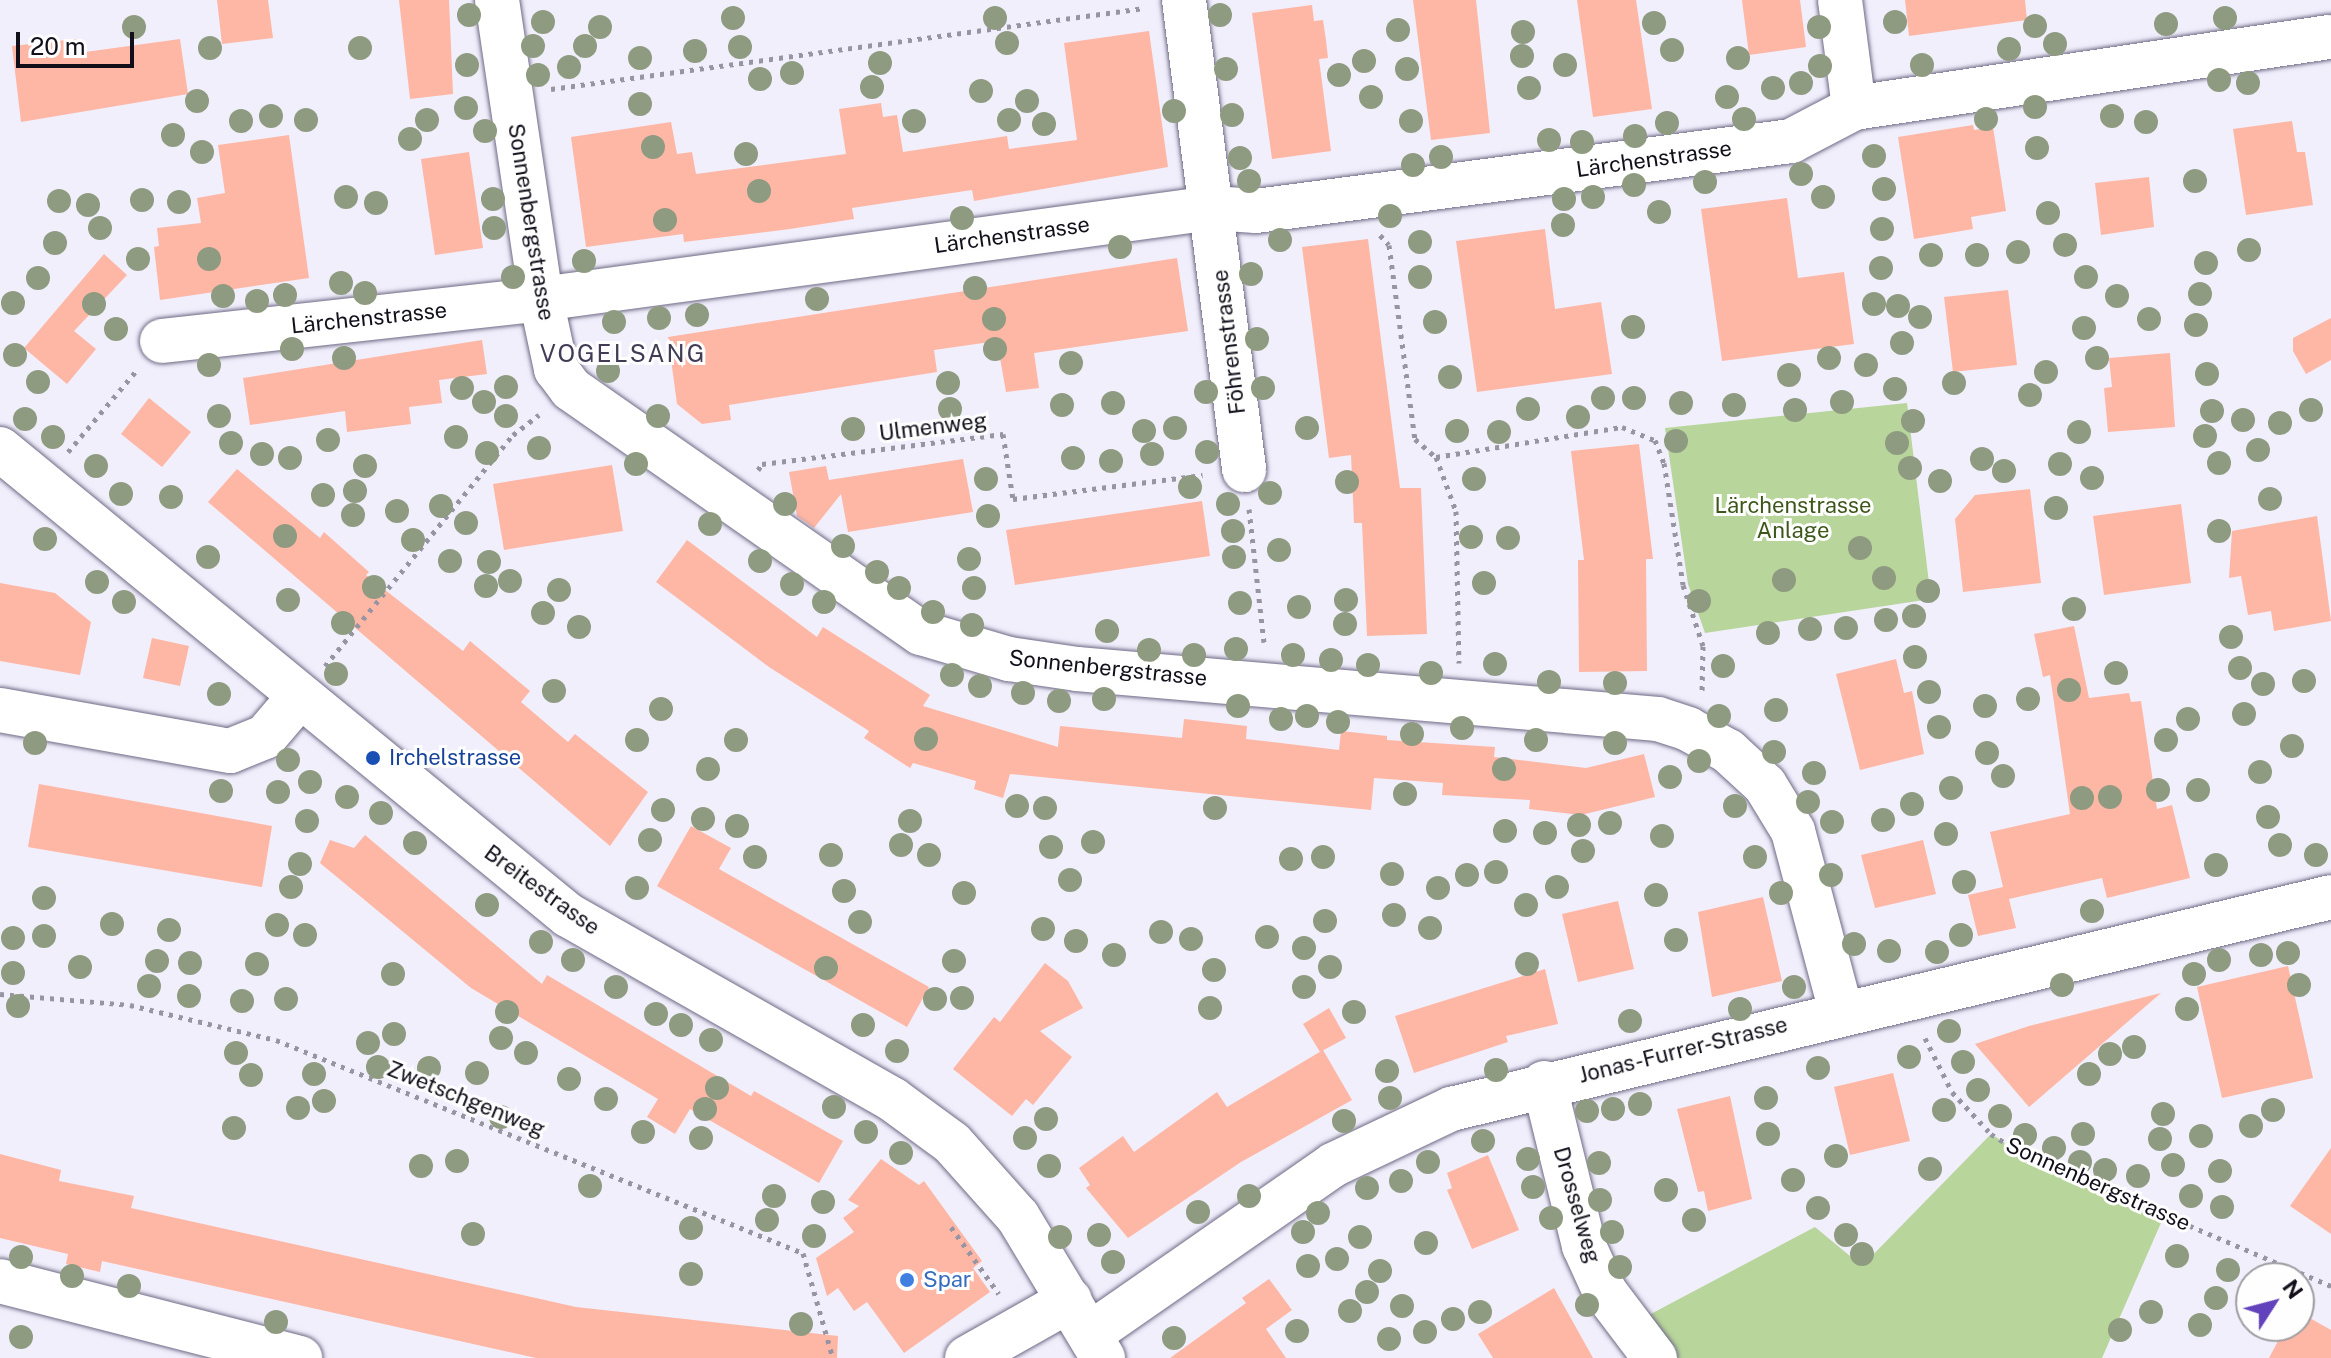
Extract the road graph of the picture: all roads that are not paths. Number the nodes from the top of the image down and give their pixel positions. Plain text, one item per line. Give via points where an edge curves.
1 (497, 0) edge
2 (1840, 0) edge
3 (1184, 2) edge
4 (2331, 37) edge
5 (1854, 108) junction
6 (1212, 208) junction
7 (541, 299) junction
8 (162, 341) road end
9 (0, 449) edge
10 (1244, 470) road end
11 (299, 697) junction
12 (0, 710) edge
13 (2331, 897) edge
14 (1841, 1011) junction
15 (1544, 1083) junction
16 (0, 1281) edge
17 (1087, 1331) edge
18 (300, 1358) edge
19 (967, 1358) edge
20 (1655, 1358) edge

1 - 7 street, Sonnenbergstrasse
2 - 5 street
3 - 6 street, Föhrenstrasse
4 - 5 street, Lärchenstrasse
5 - 6 street, Lärchenstrasse via 1791,141 1256,211
6 - 7 street, Lärchenstrasse
6 - 10 street, Föhrenstrasse
7 - 8 street, Lärchenstrasse
7 - 14 street, Sonnenbergstrasse via 556,369 571,389 921,633 1009,659 1077,669 1658,719 1728,751 1765,785 1793,831
9 - 11 street, Breitestrasse
11 - 12 street via 265,737 230,751
11 - 17 street, Breitestrasse via 568,915 919,1116 997,1190
13 - 14 street, Jonas-Furrer-Strasse
14 - 15 street, Jonas-Furrer-Strasse
15 - 17 street, Jonas-Furrer-Strasse via 1451,1109 1383,1137
15 - 20 street, Drosselweg via 1584,1246 1605,1292
16 - 18 street
17 - 19 street, Jonas-Furrer-Strasse

